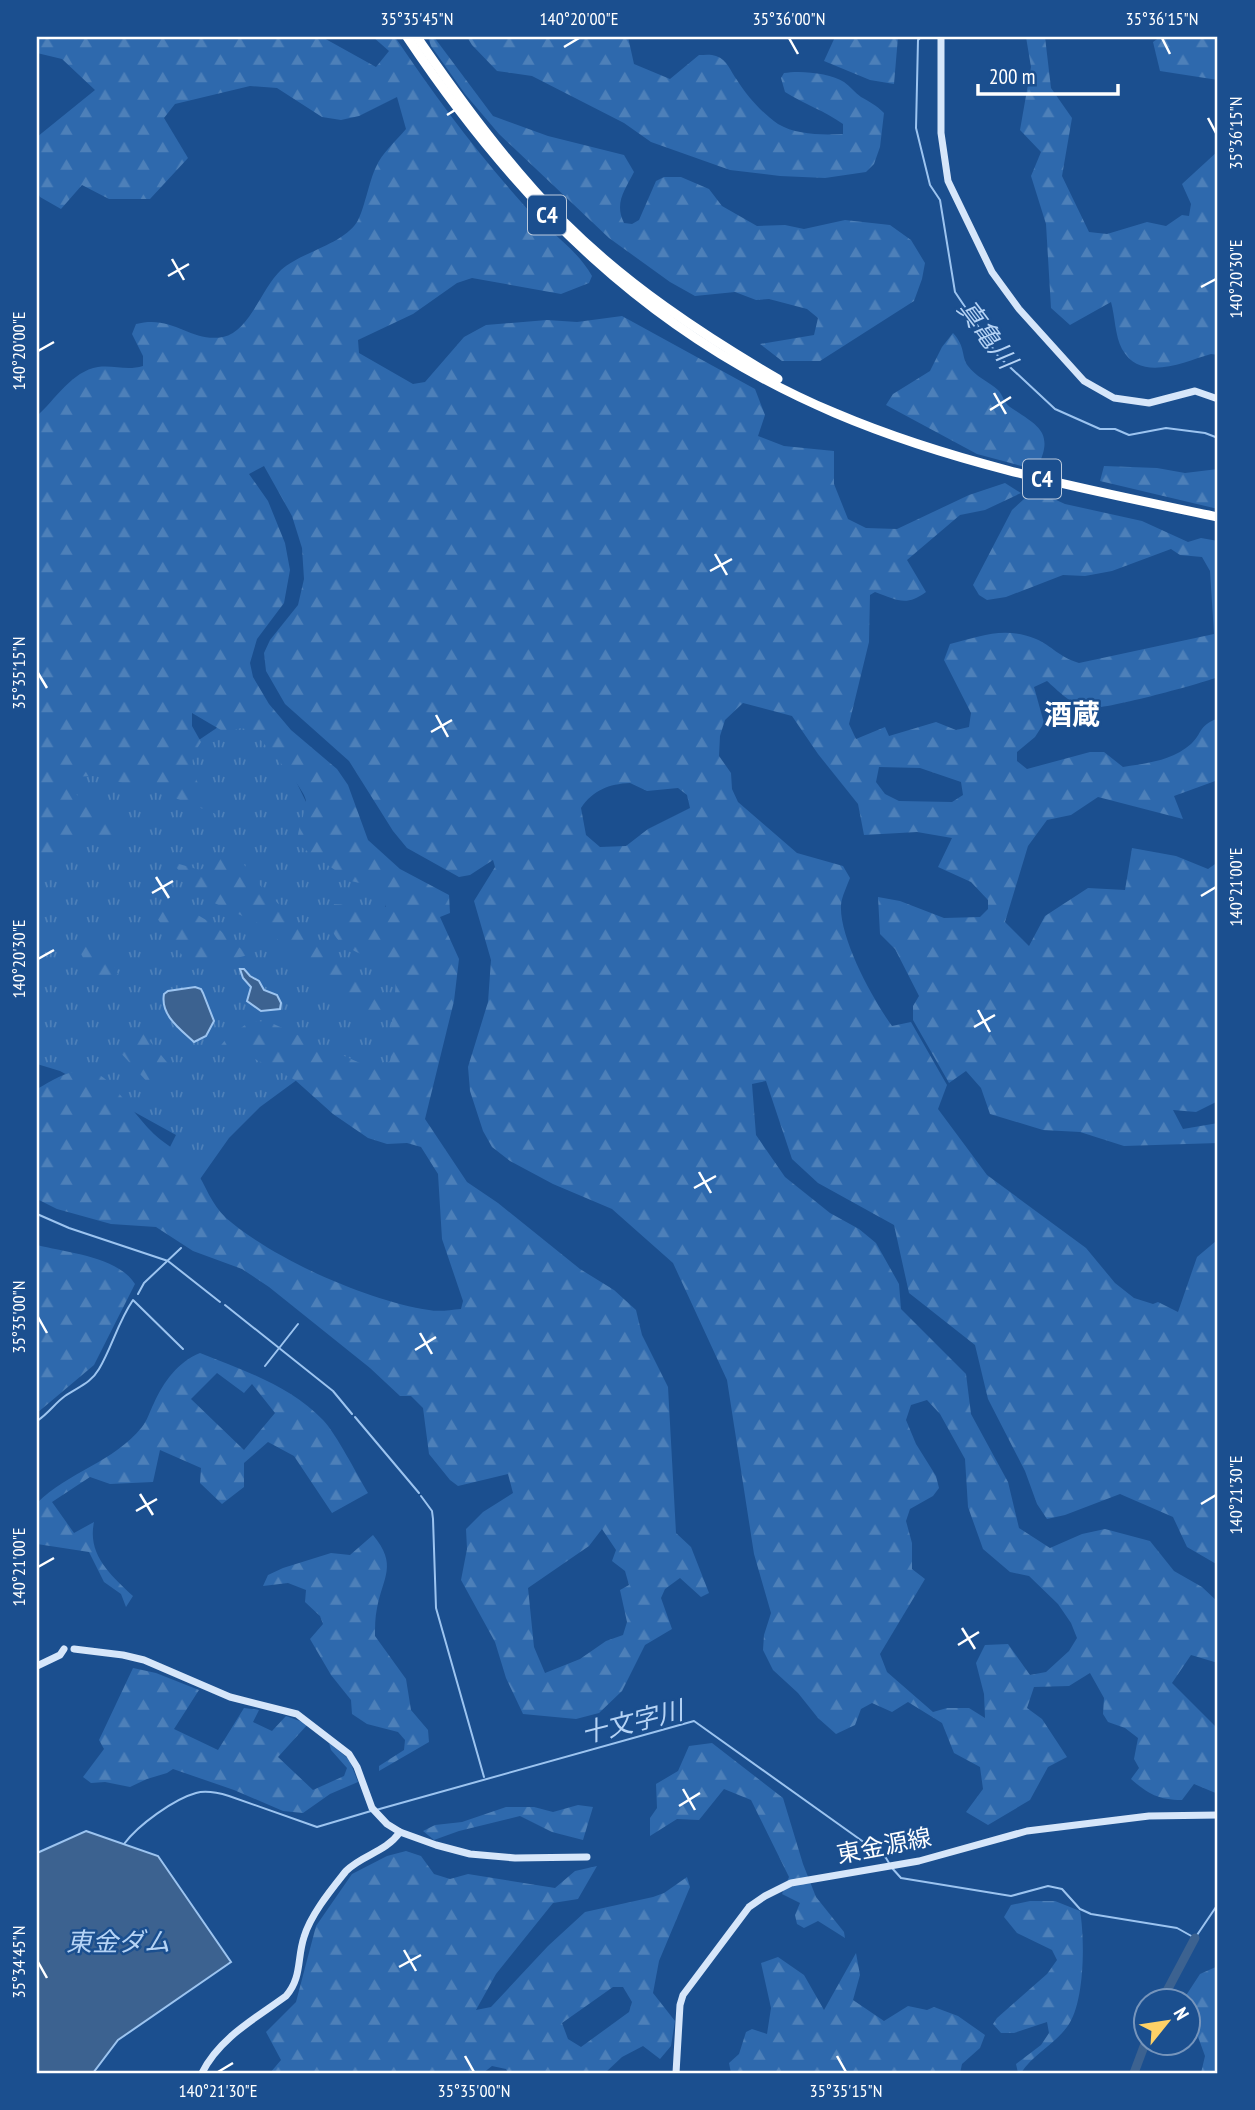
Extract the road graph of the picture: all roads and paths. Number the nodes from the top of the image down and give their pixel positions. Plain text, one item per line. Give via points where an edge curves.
1 (407, 37) edge
2 (417, 37) edge
3 (941, 37) edge
4 (1218, 399) edge
5 (870, 426) junction
6 (1218, 517) edge
7 (64, 1649) dead end
8 (74, 1650) dead end
9 (37, 1666) edge
10 (1218, 1815) edge
11 (400, 1832) junction
12 (587, 1857) dead end
13 (202, 2073) edge
14 (676, 2073) edge

1 - 5 highway, C4 via 527,194 624,286 750,371
2 - 5 highway, C4 via 505,156 609,263 736,355
3 - 4 street via 941,133 948,181 992,272 1019,309 1084,381 1114,398 1150,403 1195,391
5 - 6 highway, C4 via 1025,475
7 - 9 street via 60,1656
8 - 11 street via 144,1660 229,1697 297,1714 349,1754 372,1808
10 - 14 street, 東金源線 via 1138,1817 1027,1831 919,1861 800,1881 765,1896 741,1915 683,1996
11 - 12 street via 470,1854
11 - 13 street via 383,1849 346,1871 303,1939 293,1988 227,2040

